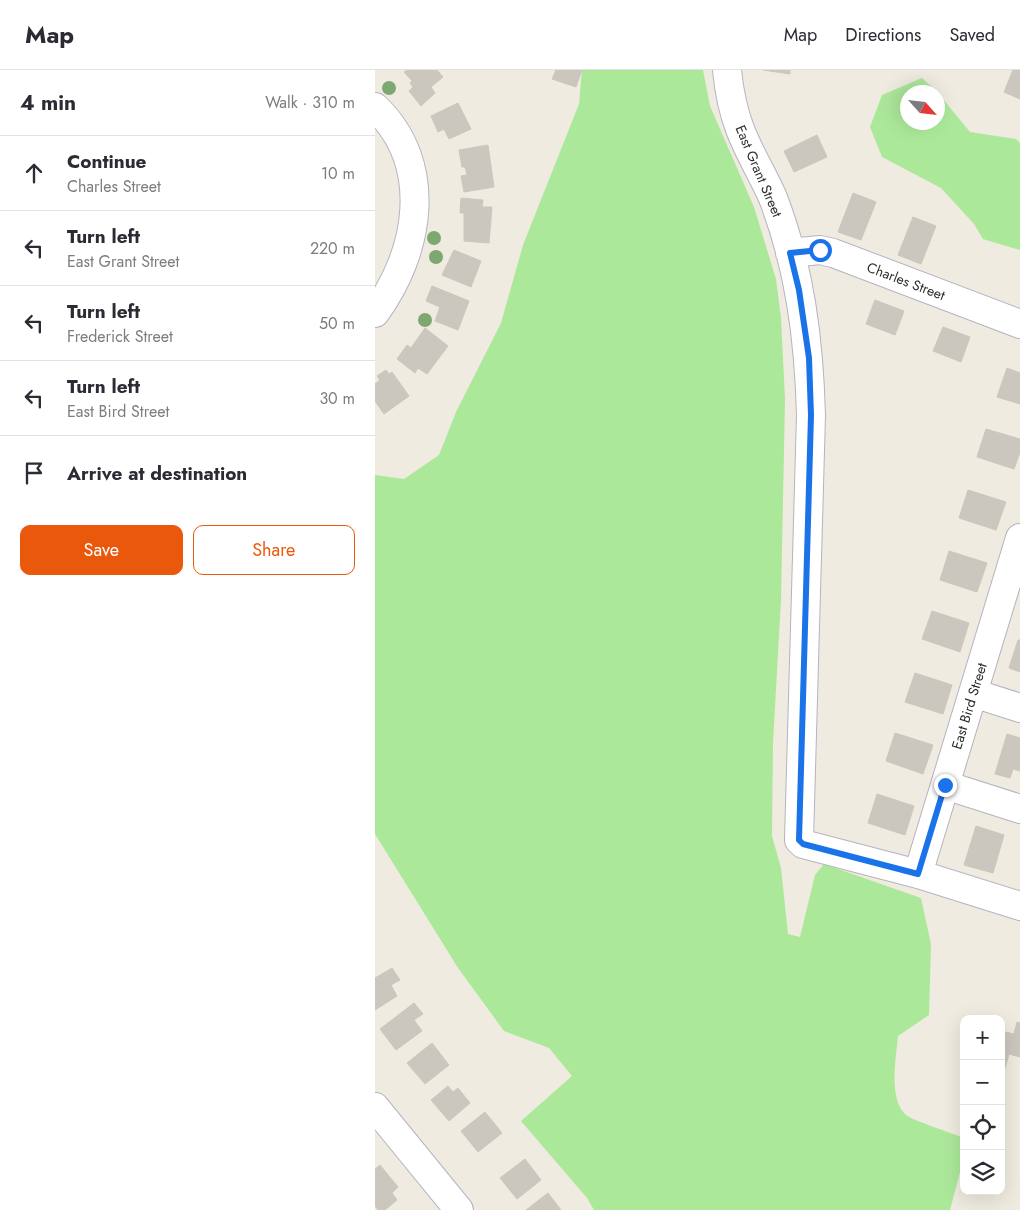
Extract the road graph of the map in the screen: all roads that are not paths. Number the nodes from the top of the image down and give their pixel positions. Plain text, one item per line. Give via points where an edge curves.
1 (727, 70) edge
2 (375, 107) edge
3 (790, 253) junction
4 (375, 313) edge
5 (1020, 324) edge
6 (1020, 538) edge
7 (973, 693) junction
8 (1020, 708) edge
9 (945, 785) junction
10 (1020, 809) edge
11 (918, 874) junction
12 (1020, 906) edge
13 (375, 1107) edge
14 (449, 1206) edge

1 - 3 street, East Grant Street via 729,91 740,129 773,198
2 - 4 street via 390,124 408,155 415,187 408,242 393,282
3 - 5 street, Charles Street via 820,250 833,253
3 - 11 street, East Grant Street via 809,358 811,415 799,840 803,844
6 - 7 street, East Bird Street
7 - 8 street
7 - 9 street, East Bird Street
9 - 10 street
9 - 11 street, East Bird Street
11 - 12 street
13 - 14 street

